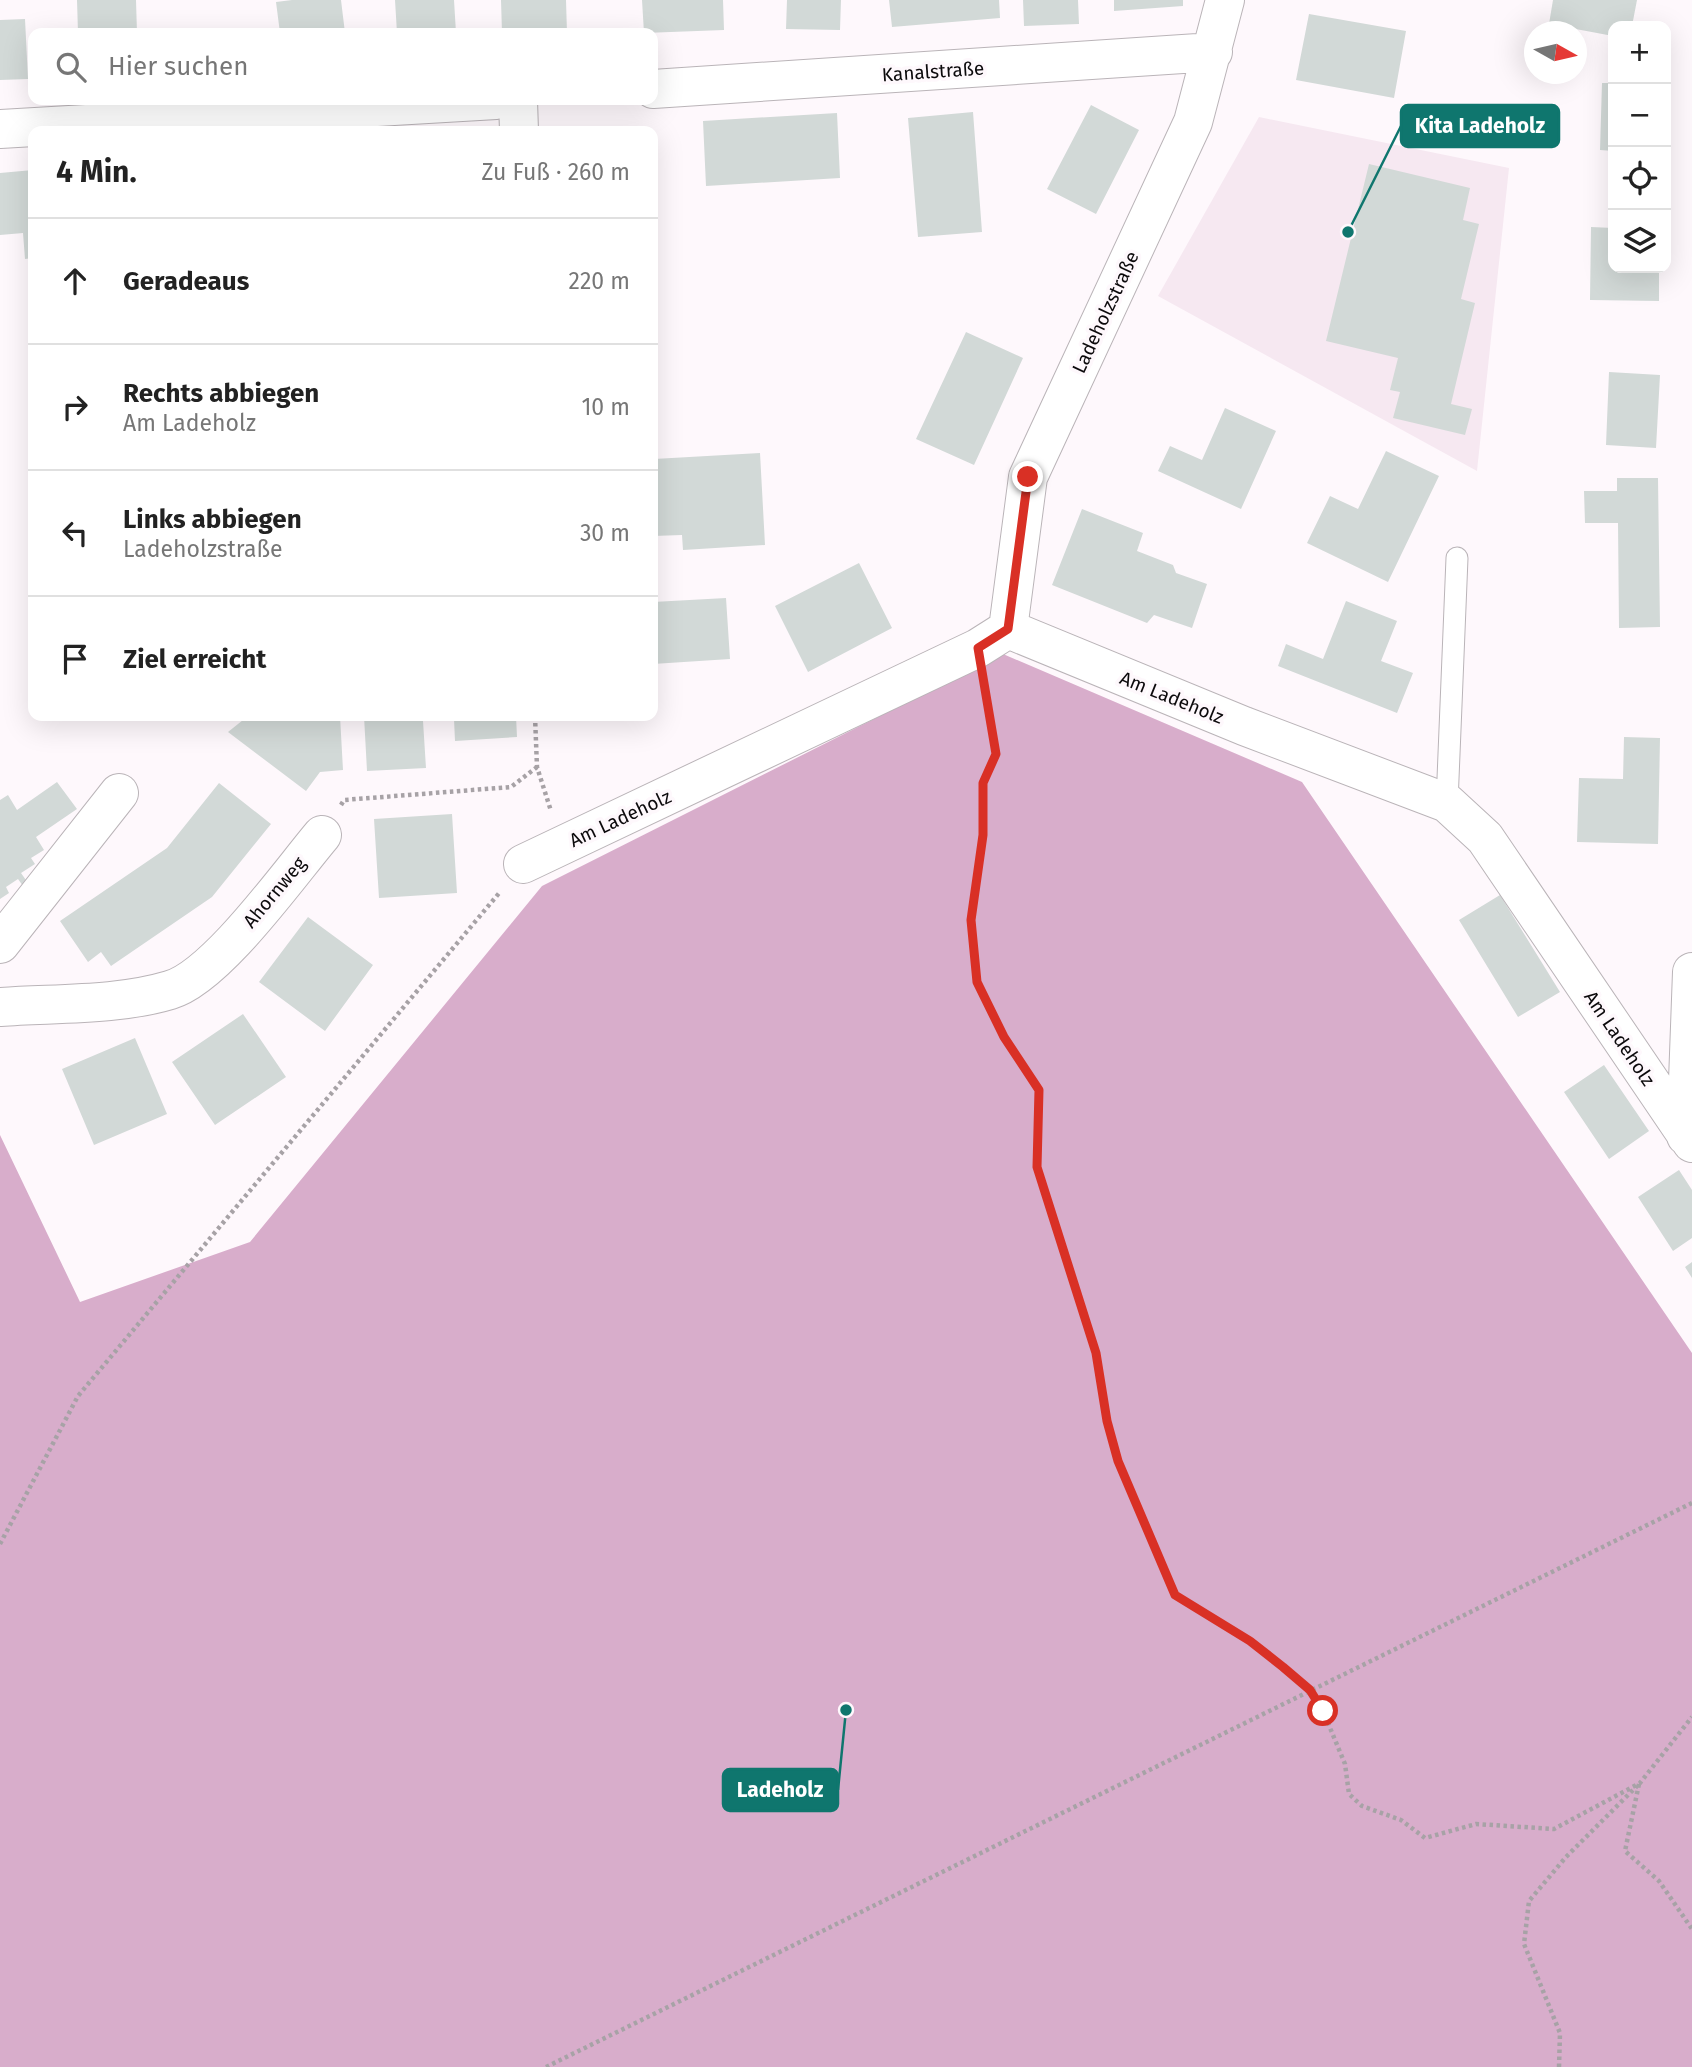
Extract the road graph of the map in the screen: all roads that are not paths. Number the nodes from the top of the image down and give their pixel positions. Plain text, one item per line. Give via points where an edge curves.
1 (1225, 0) edge
2 (1213, 52) junction
3 (658, 89) edge
4 (410, 105) edge
5 (518, 105) edge
6 (51, 126) edge
7 (519, 126) edge
8 (28, 127) edge
9 (0, 129) edge
10 (1457, 558) dead end
11 (993, 639) junction
12 (119, 793) dead end
13 (1447, 803) junction
14 (322, 835) road end
15 (523, 864) road end
16 (0, 944) edge
17 (1692, 972) edge
18 (0, 1007) edge
19 (1689, 1139) edge

1 - 2 street, Ladeholzstraße
2 - 3 street, Kanalstraße
2 - 11 street, Ladeholzstraße via 1193,122 1028,477
4 - 6 street
5 - 7 street
8 - 9 street
10 - 13 lane
11 - 13 street, Am Ladeholz
11 - 15 street, Am Ladeholz
12 - 16 street
13 - 19 street, Am Ladeholz via 1485,838
14 - 18 street, Ahornweg via 212,965 173,990 129,998
17 - 19 street

